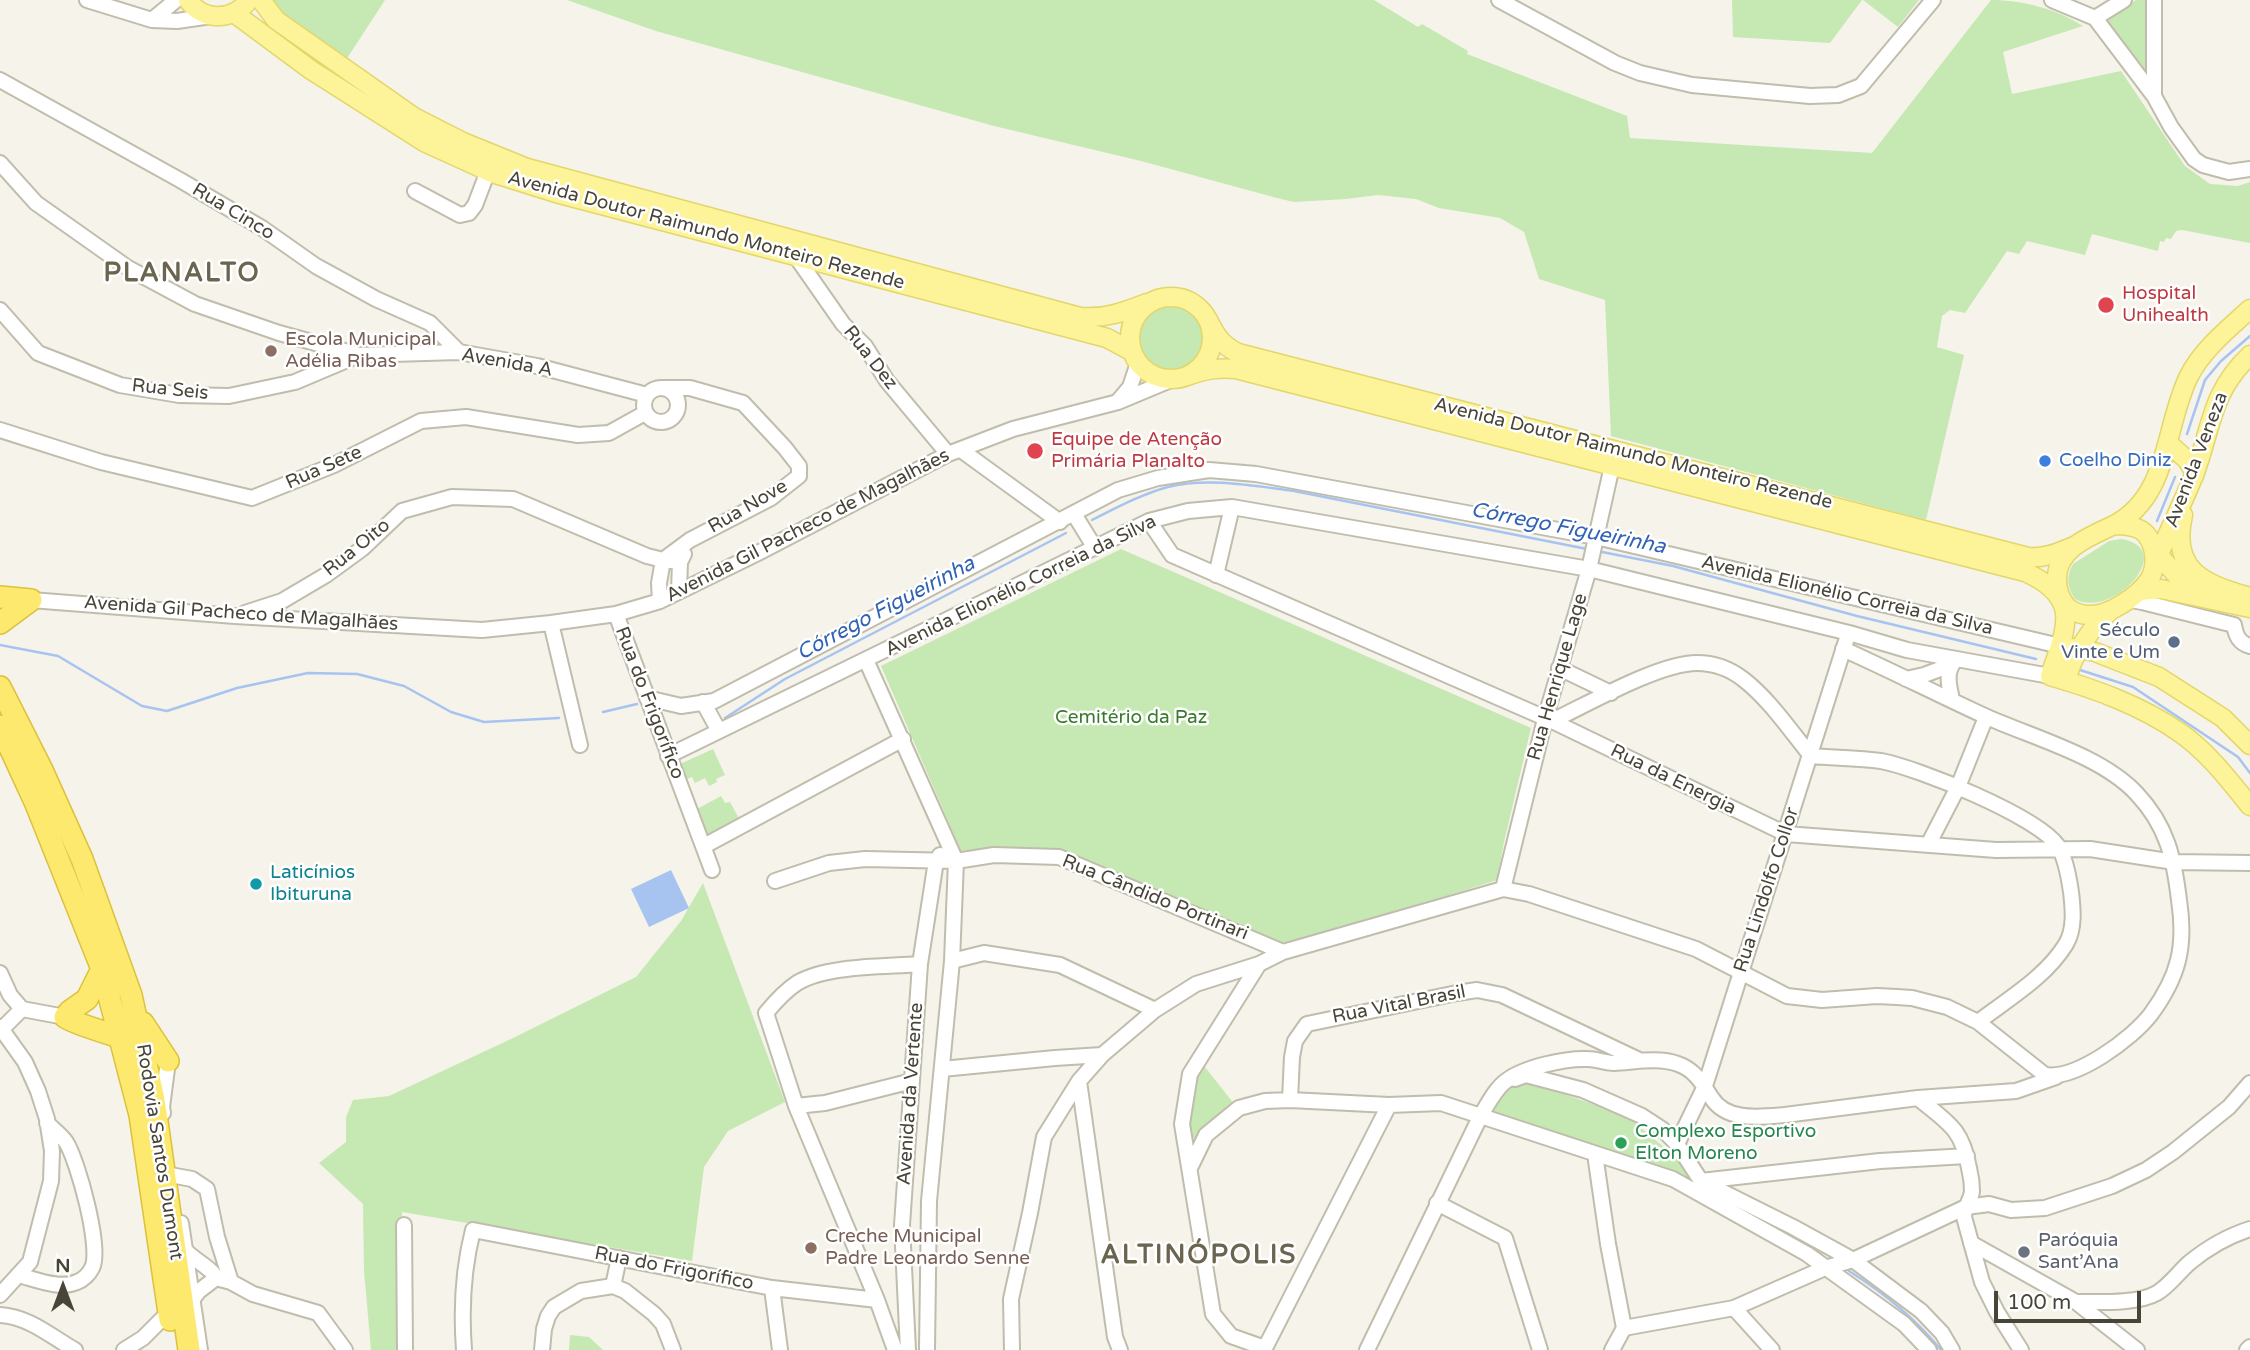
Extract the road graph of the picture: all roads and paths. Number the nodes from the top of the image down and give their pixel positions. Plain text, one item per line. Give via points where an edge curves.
1 (87, 0) edge
2 (176, 0) edge
3 (188, 0) edge
4 (248, 0) edge
5 (261, 0) edge
6 (1499, 0) edge
7 (1933, 0) edge
8 (2052, 0) edge
9 (2124, 0) edge
10 (2154, 0) edge
11 (234, 13) junction
12 (211, 16) junction
13 (2095, 18) junction
14 (152, 20) junction
15 (0, 80) edge
16 (2154, 96) junction
17 (0, 163) edge
18 (2250, 169) edge
19 (488, 171) junction
20 (415, 191) dead end
21 (797, 258) junction
22 (1147, 303) junction
23 (2250, 309) edge
24 (0, 310) edge
25 (1207, 318) junction
26 (459, 352) junction
27 (359, 355) junction
28 (2250, 355) edge
29 (1134, 357) junction
30 (1180, 378) junction
31 (665, 388) junction
32 (647, 395) junction
33 (1118, 402) junction
34 (645, 413) junction
35 (0, 430) edge
36 (2168, 443) junction
37 (955, 452) junction
38 (1612, 466) junction
39 (2195, 473) junction
40 (1231, 507) junction
41 (1074, 514) junction
42 (1149, 521) junction
43 (1060, 522) junction
44 (2114, 525) junction
45 (1596, 537) junction
46 (690, 540) junction
47 (2074, 546) junction
48 (1095, 548) junction
49 (2155, 558) junction
50 (663, 560) junction
51 (680, 562) junction
52 (1589, 569) junction
53 (1216, 575) junction
54 (679, 591) junction
55 (2140, 591) junction
56 (0, 597) edge
57 (2060, 598) junction
58 (2250, 598) edge
59 (31, 600) junction
60 (660, 600) junction
61 (2117, 606) junction
62 (2158, 606) junction
63 (2250, 608) edge
64 (615, 614) junction
65 (235, 616) junction
66 (0, 623) edge
67 (551, 623) junction
68 (1849, 634) junction
69 (2060, 646) junction
70 (2250, 646) edge
71 (1843, 649) junction
72 (2080, 649) junction
73 (1907, 650) junction
74 (866, 660) junction
75 (1954, 662) junction
76 (1559, 668) junction
77 (1900, 675) junction
78 (2058, 679) junction
79 (0, 687) edge
80 (1611, 693) junction
81 (647, 698) junction
82 (1952, 699) junction
83 (704, 702) junction
84 (1986, 716) junction
85 (1549, 720) junction
86 (0, 726) edge
87 (719, 731) junction
88 (903, 739) junction
89 (580, 745) dead end
90 (2250, 745) edge
91 (0, 755) edge
92 (668, 756) junction
93 (1811, 756) junction
94 (21, 768) junction
95 (1958, 787) junction
96 (2250, 806) edge
97 (1786, 834) junction
98 (950, 843) junction
99 (1928, 845) junction
100 (704, 846) junction
101 (2060, 848) junction
102 (936, 861) junction
103 (956, 861) junction
104 (2174, 862) junction
105 (2250, 863) edge
106 (712, 870) dead end
107 (775, 881) dead end
108 (1503, 889) junction
109 (1283, 952) junction
110 (952, 961) junction
111 (920, 964) junction
112 (1259, 964) junction
113 (102, 969) junction
114 (1740, 971) junction
115 (0, 973) edge
116 (131, 995) junction
117 (22, 1009) junction
118 (1155, 1010) junction
119 (65, 1017) junction
120 (1978, 1022) junction
121 (1, 1028) edge
122 (119, 1037) junction
123 (1102, 1055) junction
124 (168, 1061) joint
125 (1641, 1061) junction
126 (942, 1069) junction
127 (2057, 1077) junction
128 (912, 1081) junction
129 (1079, 1082) junction
130 (1504, 1082) junction
131 (2250, 1083) edge
132 (1705, 1086) junction
133 (1918, 1098) junction
134 (1290, 1100) junction
135 (1388, 1105) junction
136 (796, 1106) junction
137 (1481, 1115) junction
138 (47, 1123) junction
139 (1677, 1144) junction
140 (1595, 1154) junction
141 (1967, 1156) junction
142 (1190, 1168) junction
143 (169, 1174) junction
144 (1701, 1181) junction
145 (1437, 1203) junction
146 (1966, 1207) junction
147 (404, 1224) dead end
148 (2250, 1229) edge
149 (1972, 1243) junction
150 (186, 1251) junction
151 (619, 1258) junction
152 (1853, 1260) junction
153 (1825, 1268) junction
154 (18, 1275) junction
155 (224, 1280) junction
156 (613, 1286) junction
157 (772, 1288) junction
158 (0, 1295) edge
159 (192, 1300) junction
160 (877, 1300) junction
161 (2076, 1302) junction
162 (1734, 1308) junction
163 (169, 1312) junction
164 (0, 1315) edge
165 (1624, 1328) junction
166 (1924, 1348) edge
167 (1264, 1349) edge
168 (75, 1350) edge
169 (124, 1350) edge
170 (174, 1350) edge
171 (189, 1350) edge
172 (200, 1350) edge
173 (345, 1350) edge
174 (405, 1350) edge
175 (464, 1350) edge
176 (542, 1350) edge
177 (673, 1350) edge
178 (780, 1350) edge
179 (895, 1350) edge
180 (908, 1350) edge
181 (927, 1350) edge
182 (1012, 1350) edge
183 (1120, 1350) edge
184 (1367, 1350) edge
185 (1540, 1350) edge
186 (1612, 1350) edge
187 (1772, 1350) edge
188 (1952, 1350) edge
189 (2021, 1350) edge
190 (2137, 1350) edge

1 - 14 street
2 - 14 street
3 - 12 main road
4 - 11 main road
5 - 22 main road, Avenida Doutor Raimundo Monteiro Rezende via 276,20 414,117 527,168 1080,317 1115,315
6 - 7 street via 1640,73 1692,85 1810,96 1838,95 1861,86
8 - 13 street
9 - 13 street
10 - 16 street
11 - 12 main road
11 - 19 main road, Avenida Doutor Raimundo Monteiro Rezende via 311,71 424,142
12 - 14 street
13 - 16 street
15 - 26 street, Rua Cinco via 262,228 316,266 429,323
16 - 18 street via 2194,159 2228,172
17 - 27 street, Avenida A via 36,203 128,268 195,304
19 - 20 street via 469,213 460,215
19 - 21 main road, Avenida Doutor Raimundo Monteiro Rezende
21 - 29 main road, Avenida Doutor Raimundo Monteiro Rezende via 1107,338
21 - 37 street, Rua Dez via 887,381
22 - 25 main road, Avenida Doutor Raimundo Monteiro Rezende via 1174,296 1199,307
22 - 29 main road via 1129,334
23 - 36 main road, Avenida Veneza via 2190,374
24 - 27 street, Rua Seis via 37,353 120,385 179,395 229,396 296,382
25 - 30 main road via 1212,329 1210,353 1200,367
25 - 47 main road, Avenida Doutor Raimundo Monteiro Rezende via 1225,347 1238,353 2028,557 2052,555
26 - 27 street, Avenida A
26 - 32 street, Avenida A via 537,366
28 - 39 main road, Avenida Veneza via 2216,404
29 - 30 main road, Avenida Doutor Raimundo Monteiro Rezende via 1147,372 1160,378
29 - 33 street via 1130,387
30 - 33 street, Avenida Gil Pacheco de Magalhães
30 - 38 main road, Avenida Doutor Raimundo Monteiro Rezende via 1207,369 1236,369
31 - 32 street
31 - 34 street via 677,400 674,416 659,423
31 - 46 street, Rua Nove via 690,388 744,403 799,466 799,476 771,498
32 - 34 street
33 - 37 street, Avenida Gil Pacheco de Magalhães via 1013,429
34 - 35 street, Rua Sete via 610,433 578,435 466,417 421,421 334,465 252,498 102,462
36 - 39 main road
36 - 44 main road, Avenida Veneza via 2148,494 2134,512
37 - 43 street
37 - 54 street, Avenida Gil Pacheco de Magalhães
38 - 45 street, Rua Henrique Lage
38 - 57 main road, Avenida Doutor Raimundo Monteiro Rezende via 2012,568 2047,583
39 - 49 main road, Avenida Veneza
39 - 58 main road via 2180,525 2186,561 2202,580
40 - 42 street, Avenida Elionélio Correia da Silva
40 - 52 street, Avenida Elionélio Correia da Silva
40 - 53 street
41 - 43 street, Avenida Elionélio Correia da Silva
41 - 45 street, Avenida Elionélio Correia da Silva via 1118,490 1209,470 1256,474
41 - 48 street
42 - 48 street, Avenida Elionélio Correia da Silva
42 - 53 street, Rua da Energia via 1172,555
43 - 83 street, Avenida Elionélio Correia da Silva via 714,701
44 - 47 main road
44 - 49 main road via 2138,528 2146,535
45 - 52 street, Rua Henrique Lage
45 - 69 street, Avenida Elionélio Correia da Silva
46 - 50 street, Rua Nove
46 - 51 street, Rua Nove
47 - 57 main road via 2057,572
48 - 74 street, Avenida Elionélio Correia da Silva
49 - 55 main road via 2150,578
49 - 58 main road via 2187,583
50 - 51 street, Rua Oito
50 - 60 street
50 - 65 street, Rua Oito via 513,499 452,497 402,511 326,575 282,601
51 - 54 street, Rua Nove
52 - 68 street, Avenida Elionélio Correia da Silva
52 - 76 street, Rua Henrique Lage
53 - 85 street, Rua da Energia
54 - 60 street, Avenida Gil Pacheco de Magalhães
55 - 61 main road
55 - 62 street
55 - 63 main road via 2161,589
56 - 59 highway
57 - 61 main road via 2068,608 2084,615
57 - 69 main road via 2066,617
59 - 65 street, Avenida Gil Pacheco de Magalhães
59 - 66 highway
60 - 64 street, Avenida Gil Pacheco de Magalhães
61 - 62 street via 2131,600
61 - 72 main road via 2100,620
62 - 70 street via 2234,625 2238,639
64 - 67 street, Avenida Gil Pacheco de Magalhães
64 - 81 street, Rua do Frigorífico
65 - 67 street, Avenida Gil Pacheco de Magalhães via 482,630
67 - 89 street
68 - 71 street, Rua Lindolfo Collor
68 - 73 street, Avenida Elionélio Correia da Silva
69 - 72 main road
69 - 78 main road
71 - 77 street
71 - 93 street, Rua Lindolfo Collor
72 - 78 main road via 2068,672
72 - 90 main road via 2159,677 2223,718
73 - 75 street, Avenida Elionélio Correia da Silva
73 - 77 street via 1899,652 1894,666
74 - 87 street, Avenida Elionélio Correia da Silva
74 - 88 street, Avenida da Vertente
75 - 77 street via 1924,675
75 - 78 street, Avenida Elionélio Correia da Silva
75 - 82 street via 1948,680
76 - 80 street
76 - 85 street, Rua Henrique Lage
77 - 82 street
78 - 96 main road via 2130,703 2180,733 2223,772
79 - 116 highway, Rodovia Santos Dumont via 82,859
80 - 85 street
80 - 93 street via 1677,666 1718,666 1750,684
81 - 83 street, Avenida Elionélio Correia da Silva via 681,706
81 - 92 street, Rua do Frigorífico
82 - 84 street
83 - 87 street
84 - 95 street
84 - 104 street via 2116,776 2149,808
85 - 97 street, Rua da Energia
85 - 108 street, Rua Henrique Lage
86 - 94 highway, Rodovia Santos Dumont
87 - 92 street, Avenida Elionélio Correia da Silva
88 - 98 street, Avenida da Vertente
88 - 100 street
91 - 94 highway
92 - 100 street, Rua do Frigorífico
93 - 95 street via 1881,761
93 - 97 street, Rua Lindolfo Collor
94 - 113 highway, Rodovia Santos Dumont
95 - 99 street
95 - 101 street via 2023,819
97 - 99 street, Rua da Energia
97 - 114 street, Rua Lindolfo Collor
98 - 102 street, Avenida da Vertente
98 - 103 street, Avenida da Vertente
99 - 101 street, Rua da Energia
100 - 106 street, Rua do Frigorífico
101 - 104 street, Rua da Energia
101 - 120 street via 2073,912 2067,942 2034,979
102 - 103 street, Rua Cândido Portinari
102 - 107 street, Rua Cândido Portinari via 829,863
102 - 111 street, Avenida da Vertente
103 - 109 street, Rua Cândido Portinari via 994,855 1059,857
103 - 110 street, Avenida da Vertente
104 - 105 street, Rua da Energia
104 - 127 street via 2181,952 2170,985 2130,1036 2101,1057
108 - 109 street
108 - 114 street via 1696,949
109 - 112 street
110 - 118 street via 984,953 1060,965
110 - 126 street, Avenida da Vertente
111 - 128 street, Avenida da Vertente
111 - 136 street via 826,972 798,983 776,1001 766,1013
112 - 118 street via 1196,984
112 - 142 street via 1190,1074 1182,1124
113 - 119 highway via 87,999
113 - 122 highway, Rodovia Santos Dumont
114 - 120 street via 1787,996 1912,998 1947,1007
114 - 132 street, Rua Lindolfo Collor
115 - 117 street via 14,1003
116 - 124 highway
116 - 143 highway, Rodovia Santos Dumont
117 - 119 street
117 - 121 street
118 - 123 street
119 - 122 highway
120 - 127 street via 2045,1075
121 - 138 street via 25,1062
122 - 163 highway, Rodovia Santos Dumont via 140,1115
123 - 126 street
123 - 129 street
124 - 143 street via 162,1107
125 - 130 street via 1564,1062 1528,1068
125 - 132 street via 1679,1064
125 - 134 street, Rua Vital Brasil via 1502,995 1477,990 1307,1024 1295,1041
126 - 181 street, Avenida da Vertente via 929,1201
127 - 133 street via 2016,1091
128 - 136 street
128 - 180 street, Avenida da Vertente via 902,1225
129 - 182 street via 1044,1137 1011,1299
129 - 183 street
130 - 137 street
130 - 139 street via 1526,1075 1584,1090 1642,1116
131 - 146 street via 2229,1107 2173,1152 2121,1182 2045,1208
132 - 133 street via 1724,1110 1752,1116
132 - 139 street, Rua Lindolfo Collor
133 - 141 street via 1960,1136
134 - 135 street
134 - 142 street via 1239,1108 1206,1135
135 - 137 street via 1441,1103
135 - 167 street
136 - 160 street
137 - 140 street
137 - 145 street
138 - 154 street via 51,1181 30,1262
138 - 154 street via 77,1164 94,1250 93,1267 71,1284
139 - 144 street
140 - 153 street via 1673,1180
140 - 165 street
141 - 144 street
141 - 146 street via 1972,1189
142 - 167 street via 1213,1314 1231,1336
143 - 150 street
143 - 155 street via 192,1179 207,1189
143 - 171 highway, Rodovia Santos Dumont
144 - 152 street
145 - 184 street
145 - 185 street via 1505,1238
146 - 149 street via 1964,1217
146 - 152 street
147 - 174 street
148 - 161 street via 2208,1249 2156,1293 2137,1299
149 - 161 street
149 - 189 street via 1982,1282
150 - 155 street
150 - 159 street
151 - 156 street
151 - 157 street, Rua do Frigorífico
151 - 175 street, Rua do Frigorífico via 473,1230 462,1310
152 - 153 street
152 - 188 street via 1921,1311
153 - 162 street
153 - 166 street via 1904,1324
154 - 158 street
155 - 159 street
155 - 173 street via 317,1313
156 - 176 street via 581,1291 554,1307 544,1329
156 - 177 street via 654,1314
157 - 160 street, Rua do Frigorífico
157 - 178 street
159 - 172 street
160 - 179 street
161 - 190 street
162 - 165 street
162 - 187 street
163 - 169 street
163 - 170 highway, Rodovia Santos Dumont
164 - 168 street via 44,1329
165 - 186 street

